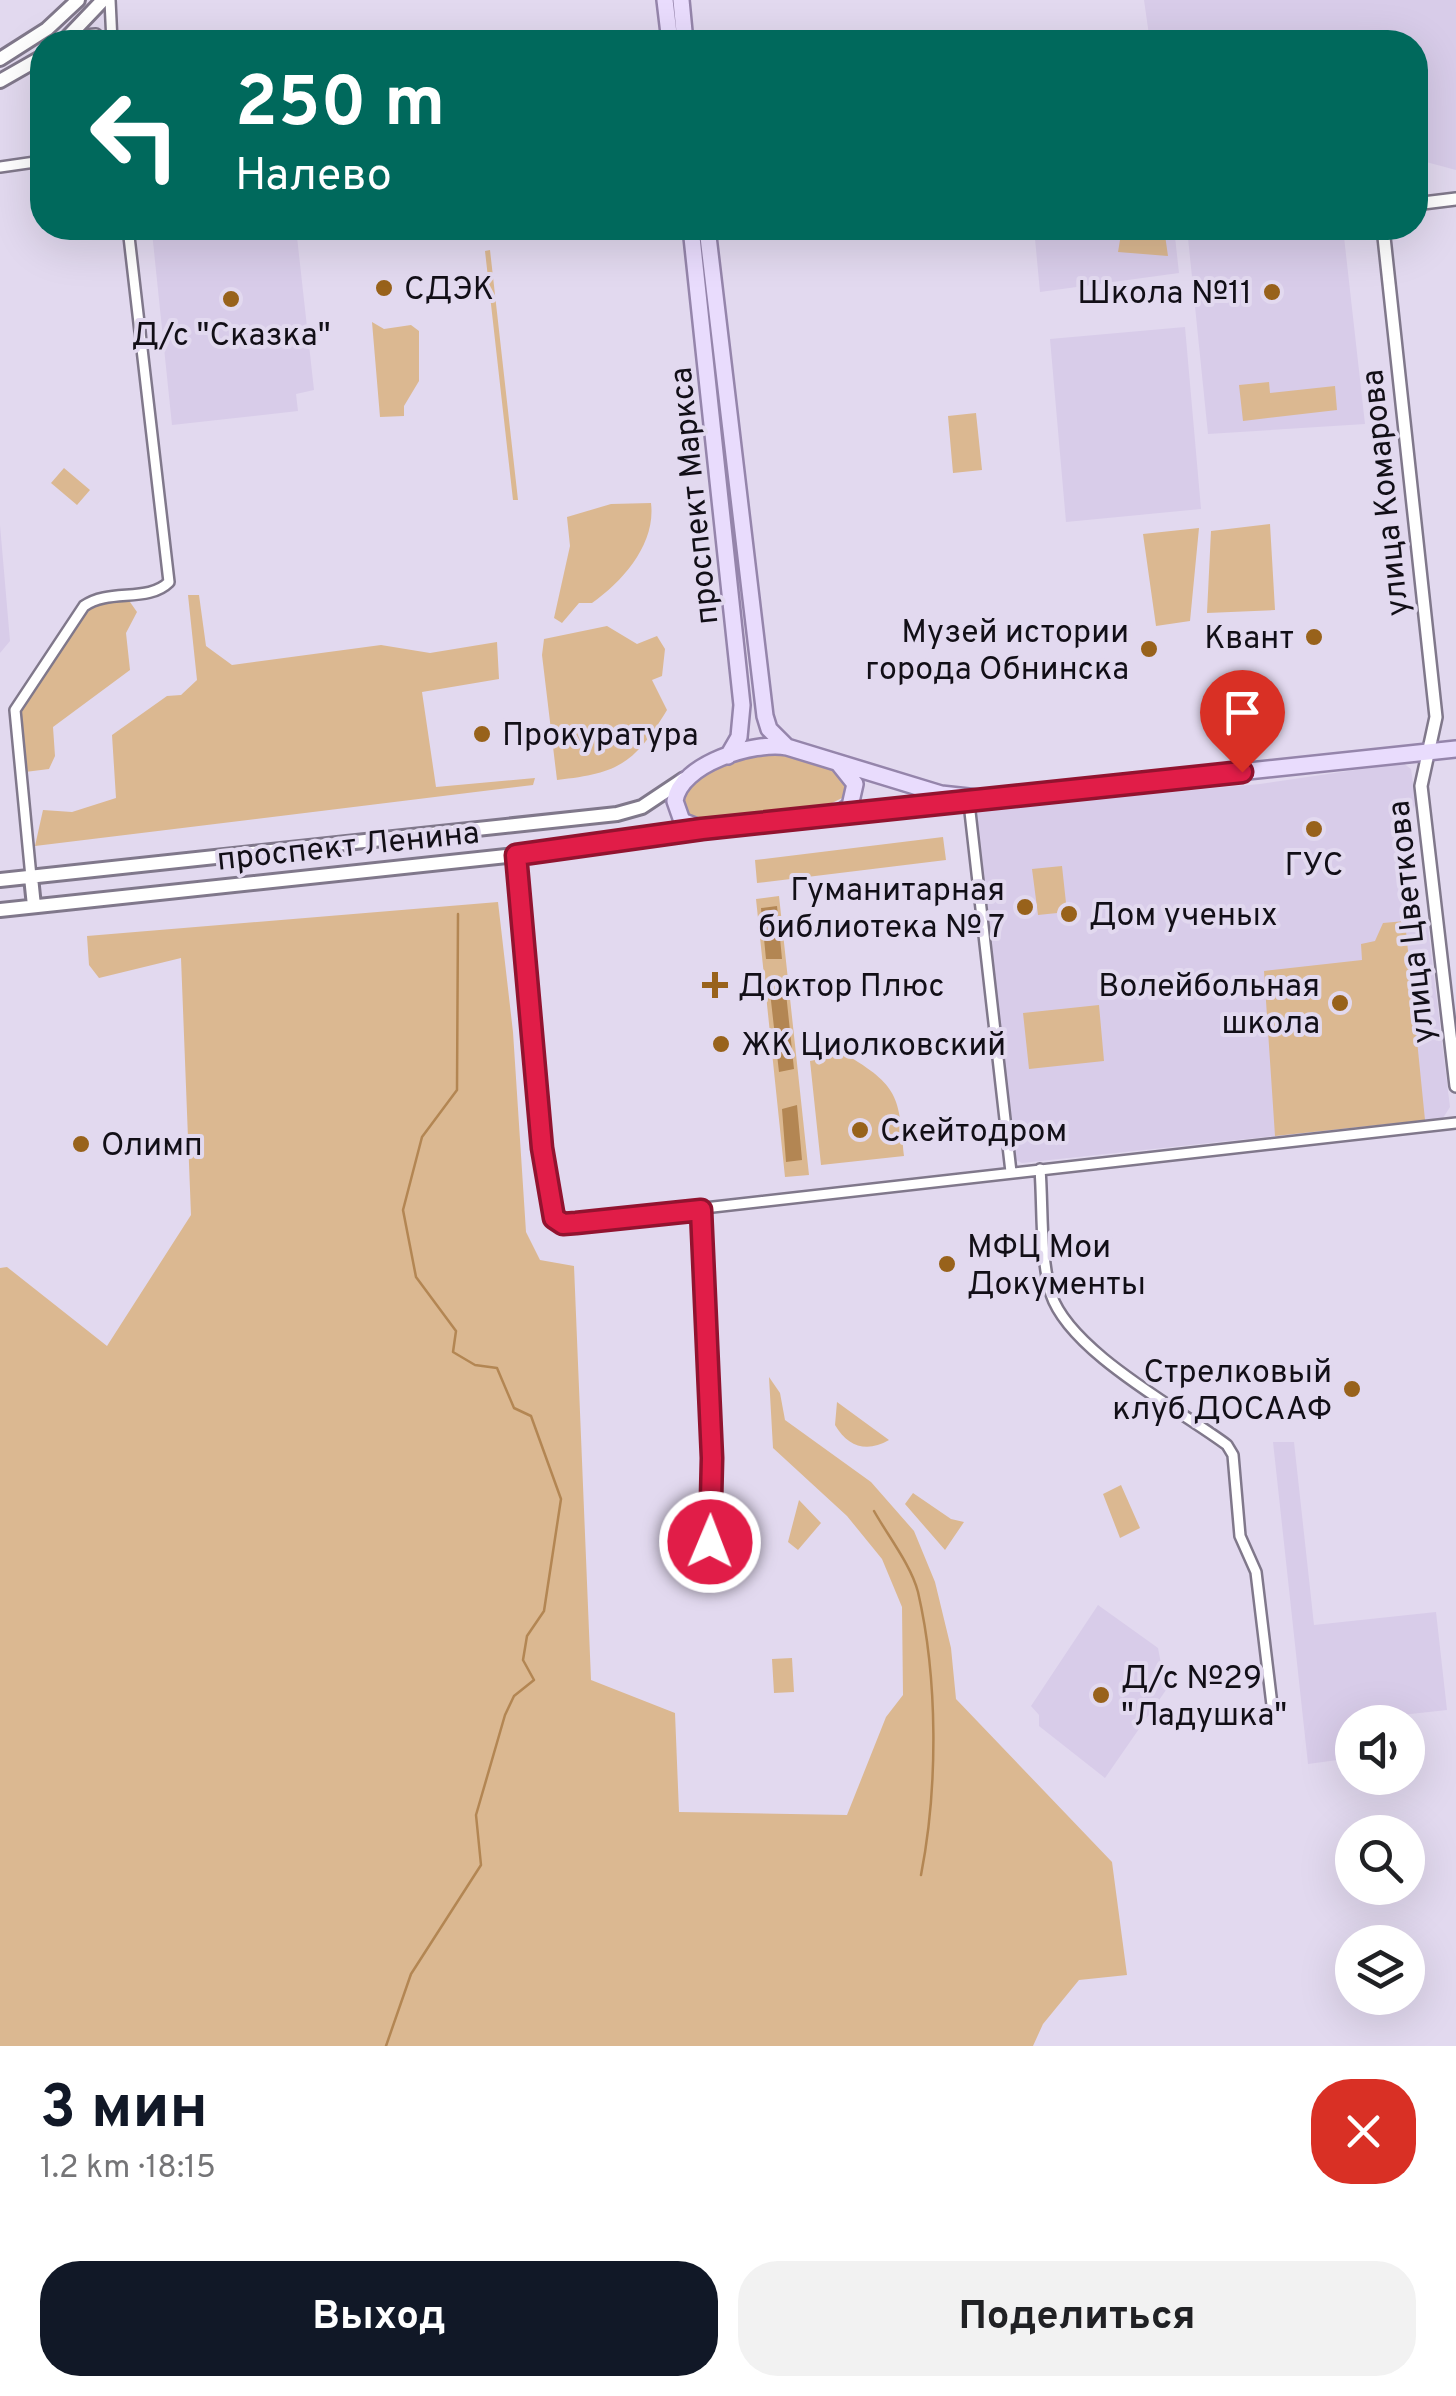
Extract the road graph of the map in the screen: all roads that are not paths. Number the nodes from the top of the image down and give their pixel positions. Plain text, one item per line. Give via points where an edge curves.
1 (78, 0) edge
2 (106, 0) edge
3 (665, 0) edge
4 (681, 0) edge
5 (45, 30) edge
6 (76, 30) edge
7 (107, 30) edge
8 (669, 30) edge
9 (685, 30) edge
10 (30, 40) edge
11 (0, 59) edge
12 (30, 64) edge
13 (0, 82) edge
14 (30, 163) edge
15 (0, 167) edge
16 (1456, 200) edge
17 (1428, 203) edge
18 (129, 240) edge
19 (692, 240) edge
20 (708, 240) edge
21 (1384, 240) edge
22 (764, 704) junction
23 (742, 705) junction
24 (787, 747) junction
25 (1456, 749) edge
26 (1428, 752) junction
27 (728, 756) junction
28 (836, 761) junction
29 (686, 778) junction
30 (987, 799) junction
31 (969, 802) junction
32 (838, 814) junction
33 (702, 829) junction
34 (516, 855) junction
35 (30, 877) junction
36 (0, 880) edge
37 (34, 906) junction
38 (0, 910) edge
39 (1456, 1086) edge
40 (1456, 1123) edge
41 (1040, 1169) junction
42 (1011, 1172) junction
43 (701, 1210) junction
44 (710, 1542) dead end
45 (1272, 1705) dead end

1 - 5 main road
2 - 6 main road
2 - 7 street
3 - 8 main road
4 - 9 main road
10 - 11 main road
12 - 13 main road
14 - 15 street
16 - 17 street
18 - 35 street via 168,582 160,591 84,606 15,710
19 - 23 main road, проспект Маркса
20 - 22 main road, проспект Маркса
21 - 26 street, улица Комарова via 1436,717
22 - 23 main road
22 - 24 main road, проспект Маркса via 769,728
23 - 27 main road, проспект Маркса via 739,736
24 - 27 main road via 754,745
24 - 28 main road
25 - 26 main road
26 - 30 main road
26 - 39 street, улица Цветкова via 1421,786
27 - 29 main road
28 - 30 main road via 941,794
28 - 32 main road via 855,784 850,806
29 - 33 main road via 676,808 682,820
29 - 35 main road, проспект Ленина via 664,796 617,814
30 - 31 main road
31 - 32 main road
31 - 42 street
32 - 33 main road
33 - 34 main road, проспект Ленина
34 - 37 main road, проспект Ленина
34 - 43 street via 554,1218 563,1224
35 - 36 main road, проспект Ленина
35 - 37 main road
37 - 38 main road, проспект Ленина
40 - 41 street
41 - 42 street
41 - 45 street via 1052,1294 1096,1353 1233,1455 1240,1536 1256,1572
42 - 43 street
43 - 44 street

